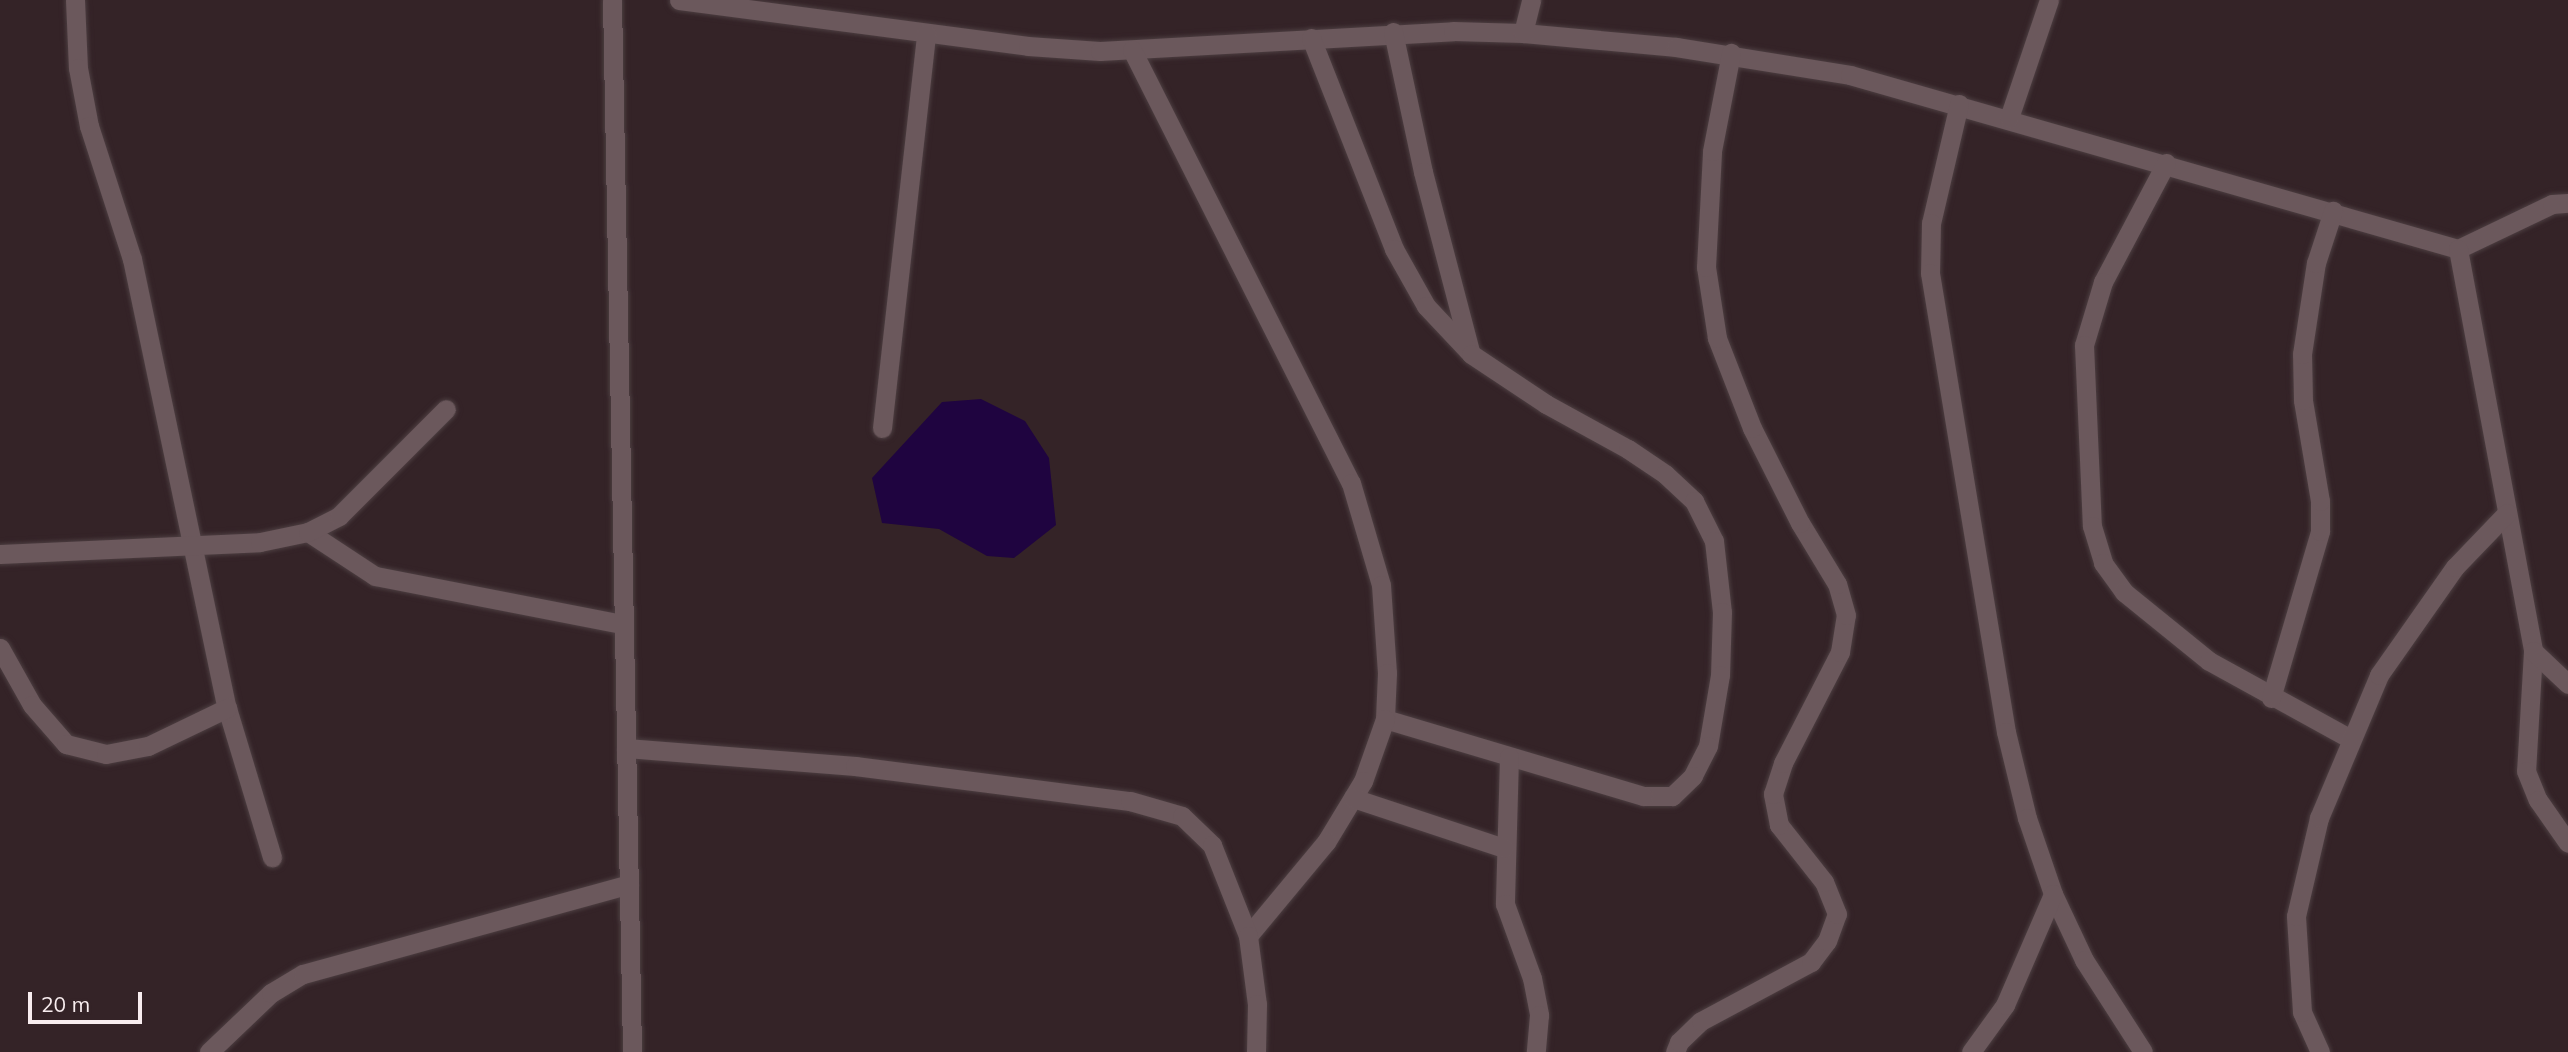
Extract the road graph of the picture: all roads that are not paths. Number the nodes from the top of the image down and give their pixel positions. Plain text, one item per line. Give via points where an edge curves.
1 (75, 0) edge
2 (612, 0) edge
3 (679, 0) edge
4 (1531, 0) edge
5 (2049, 0) edge
6 (1393, 32) junction
7 (926, 33) junction
8 (1523, 33) junction
9 (1311, 38) junction
10 (1132, 50) junction
11 (1731, 53) junction
12 (1959, 104) junction
13 (2009, 118) junction
14 (2166, 163) junction
15 (2568, 202) edge
16 (2333, 211) junction
17 (2458, 249) junction
18 (1471, 354) junction
19 (446, 409) dead end
20 (883, 428) dead end
21 (2507, 513) junction
22 (308, 532) junction
23 (194, 545) junction
24 (0, 554) edge
25 (624, 624) junction
26 (0, 648) edge
27 (2533, 651) junction
28 (2568, 684) edge
29 (2272, 698) junction
30 (227, 708) junction
31 (1385, 719) junction
32 (2349, 738) junction
33 (626, 748) junction
34 (1509, 757) junction
35 (1353, 798) junction
36 (2568, 843) edge
37 (1504, 848) junction
38 (272, 857) dead end
39 (629, 884) junction
40 (2053, 894) junction
41 (1248, 936) junction
42 (1977, 1049) edge
43 (209, 1052) edge
44 (632, 1052) edge
45 (1256, 1052) edge
46 (1536, 1052) edge
47 (1675, 1052) edge
48 (2143, 1052) edge
49 (2320, 1052) edge

1 - 23 street via 78,68 89,126 132,259
2 - 25 street
3 - 7 street
4 - 8 street
5 - 13 street
6 - 8 street
6 - 9 street
6 - 18 street via 1423,172
7 - 10 street via 1028,46
7 - 20 street
8 - 11 street
9 - 10 street
9 - 18 street via 1394,249 1426,306
10 - 31 street via 1351,483 1381,585
11 - 12 street via 1850,75
11 - 47 street via 1712,151 1706,267 1717,338 1752,428 1800,523 1837,583 1846,615 1840,652 1783,763 1773,794 1779,825 1824,882 1837,914 1828,941 1811,962 1701,1021
12 - 13 street
12 - 40 street via 1931,223 1930,273 2006,732 2027,818
13 - 14 street
14 - 16 street
14 - 29 street via 2090,316 2084,345 2092,526 2103,563 2124,592 2209,661
15 - 17 street via 2552,204
16 - 17 street
16 - 29 street via 2314,274 2302,354 2303,400 2320,501 2320,531
17 - 21 street
18 - 34 street via 1637,456 1694,501 1714,541 1722,612 1720,676 1708,746 1693,776 1672,796 1643,796
19 - 22 street via 339,516
21 - 27 street
21 - 32 street via 2455,568 2416,619 2379,675
22 - 23 street via 260,542
22 - 25 street via 375,576
23 - 24 street
23 - 30 street
25 - 33 street
26 - 30 street via 32,705 66,744 106,754 148,746
27 - 28 street
27 - 36 street via 2526,771 2538,800
29 - 32 street
30 - 38 street
31 - 34 street
31 - 35 street
32 - 49 street via 2319,818 2296,916 2302,1012
33 - 39 street
33 - 41 street via 855,766 1130,801 1182,816 1212,845
34 - 37 street
35 - 37 street
35 - 41 street via 1326,842
37 - 46 street via 1505,904 1532,978 1539,1015
39 - 43 street via 303,974 271,993
39 - 44 street
40 - 42 street via 2005,1005
40 - 48 street via 2084,960
41 - 45 street via 1257,1004

